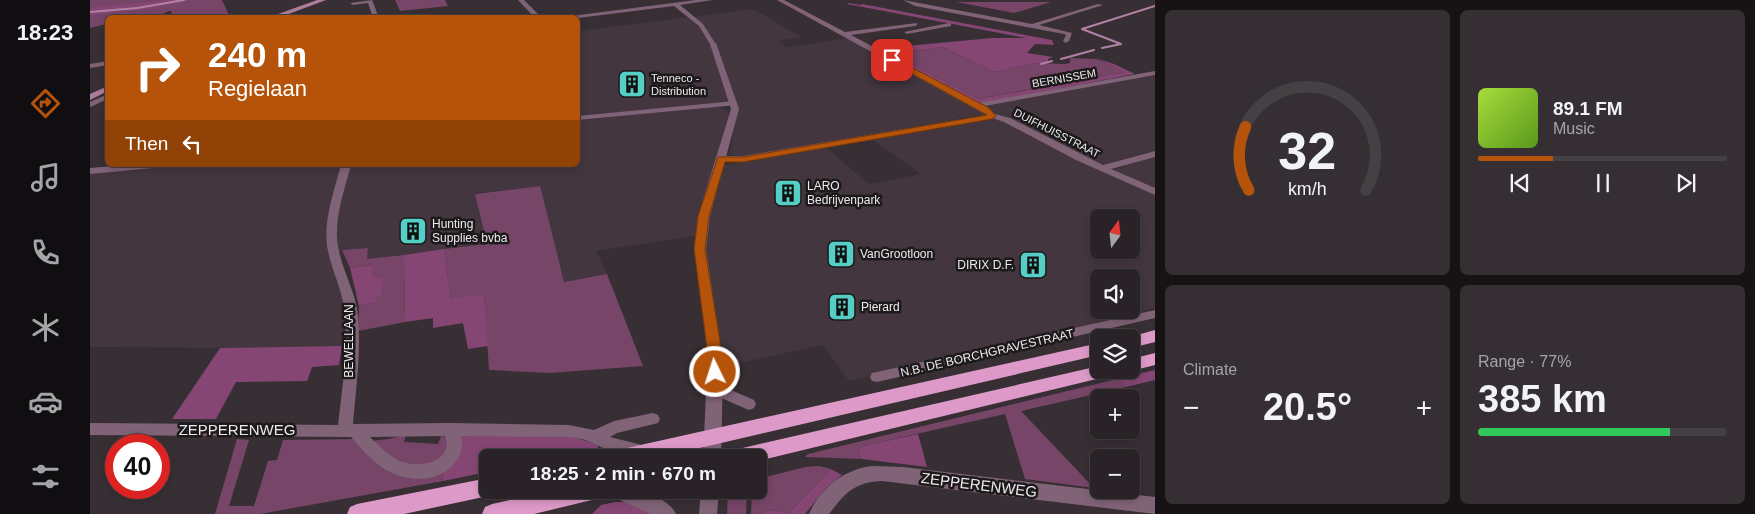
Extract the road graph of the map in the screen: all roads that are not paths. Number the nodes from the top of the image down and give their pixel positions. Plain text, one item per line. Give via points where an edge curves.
1 (323, 0) edge
2 (521, 0) edge
3 (652, 0) edge
4 (710, 0) edge
5 (780, 0) edge
6 (906, 0) edge
7 (353, 3) dead end
8 (675, 4) junction
9 (1100, 5) dead end
10 (660, 6) junction
11 (279, 15) edge
12 (287, 15) edge
13 (375, 15) edge
14 (535, 15) edge
15 (580, 16) edge
16 (915, 24) dead end
17 (949, 25) dead end
18 (1032, 26) junction
19 (884, 29) junction
20 (846, 34) junction
21 (1066, 41) dead end
22 (712, 43) joint
23 (105, 64) edge
24 (90, 66) edge
25 (1155, 73) edge
26 (105, 90) edge
27 (90, 98) edge
28 (105, 98) edge
29 (734, 102) junction
30 (90, 105) edge
31 (978, 105) junction
32 (992, 116) junction
33 (580, 118) edge
34 (1155, 154) edge
35 (721, 159) junction
36 (132, 167) edge
37 (346, 167) edge
38 (1103, 168) junction
39 (90, 171) edge
40 (1155, 192) edge
41 (1155, 314) edge
42 (1155, 336) edge
43 (1140, 340) edge
44 (1090, 351) edge
45 (1155, 359) edge
46 (1140, 363) edge
47 (1090, 374) edge
48 (877, 377) dead end
49 (715, 389) junction
50 (749, 404) dead end
51 (653, 419) dead end
52 (90, 429) edge
53 (449, 429) junction
54 (350, 430) junction
55 (713, 436) junction
56 (594, 438) junction
57 (630, 449) edge
58 (658, 449) edge
59 (712, 449) edge
60 (767, 450) edge
61 (479, 489) edge
62 (557, 499) edge
63 (638, 499) edge
64 (709, 499) edge
65 (1155, 506) edge
66 (357, 514) edge
67 (492, 514) edge
68 (667, 514) edge
69 (708, 514) edge
70 (818, 514) edge

1 - 11 main road
1 - 12 main road
2 - 14 street
3 - 10 street
4 - 8 street
5 - 20 street, DUIFHUISSTRAAT
6 - 18 street
7 - 13 street via 370,1
8 - 10 street
8 - 22 street via 701,25
9 - 18 street
10 - 15 street
16 - 19 street
17 - 19 street via 894,34
18 - 21 street via 1068,33
19 - 20 street
20 - 31 street, DUIFHUISSTRAAT
22 - 29 street
23 - 24 street
25 - 31 street, BERNISSEM
26 - 27 main road
28 - 30 street
29 - 33 street
29 - 35 street via 735,109
31 - 32 street, DUIFHUISSTRAAT
32 - 35 street via 743,159
32 - 38 street, DUIFHUISSTRAAT via 1007,120
34 - 38 street
35 - 49 street via 704,216 700,249 713,341
36 - 39 street
37 - 54 street, BEWELLAAN via 332,242 350,302
38 - 40 street, DUIFHUISSTRAAT
41 - 48 street, N.B. DE BORCHGRAVESTRAAT
42 - 43 highway
44 - 55 highway
45 - 46 highway
47 - 60 highway
49 - 50 street
49 - 55 street
51 - 56 street via 614,427
52 - 54 street, ZEPPERENWEG
53 - 54 street, ZEPPERENWEG
53 - 54 street via 456,441 449,458 430,471 418,472 395,466
53 - 56 street, ZEPPERENWEG via 569,431
55 - 58 highway
55 - 59 street
56 - 57 street, ZEPPERENWEG
61 - 66 highway
62 - 67 highway
63 - 68 street
64 - 69 street
65 - 70 street, ZEPPERENWEG via 871,474 844,485

